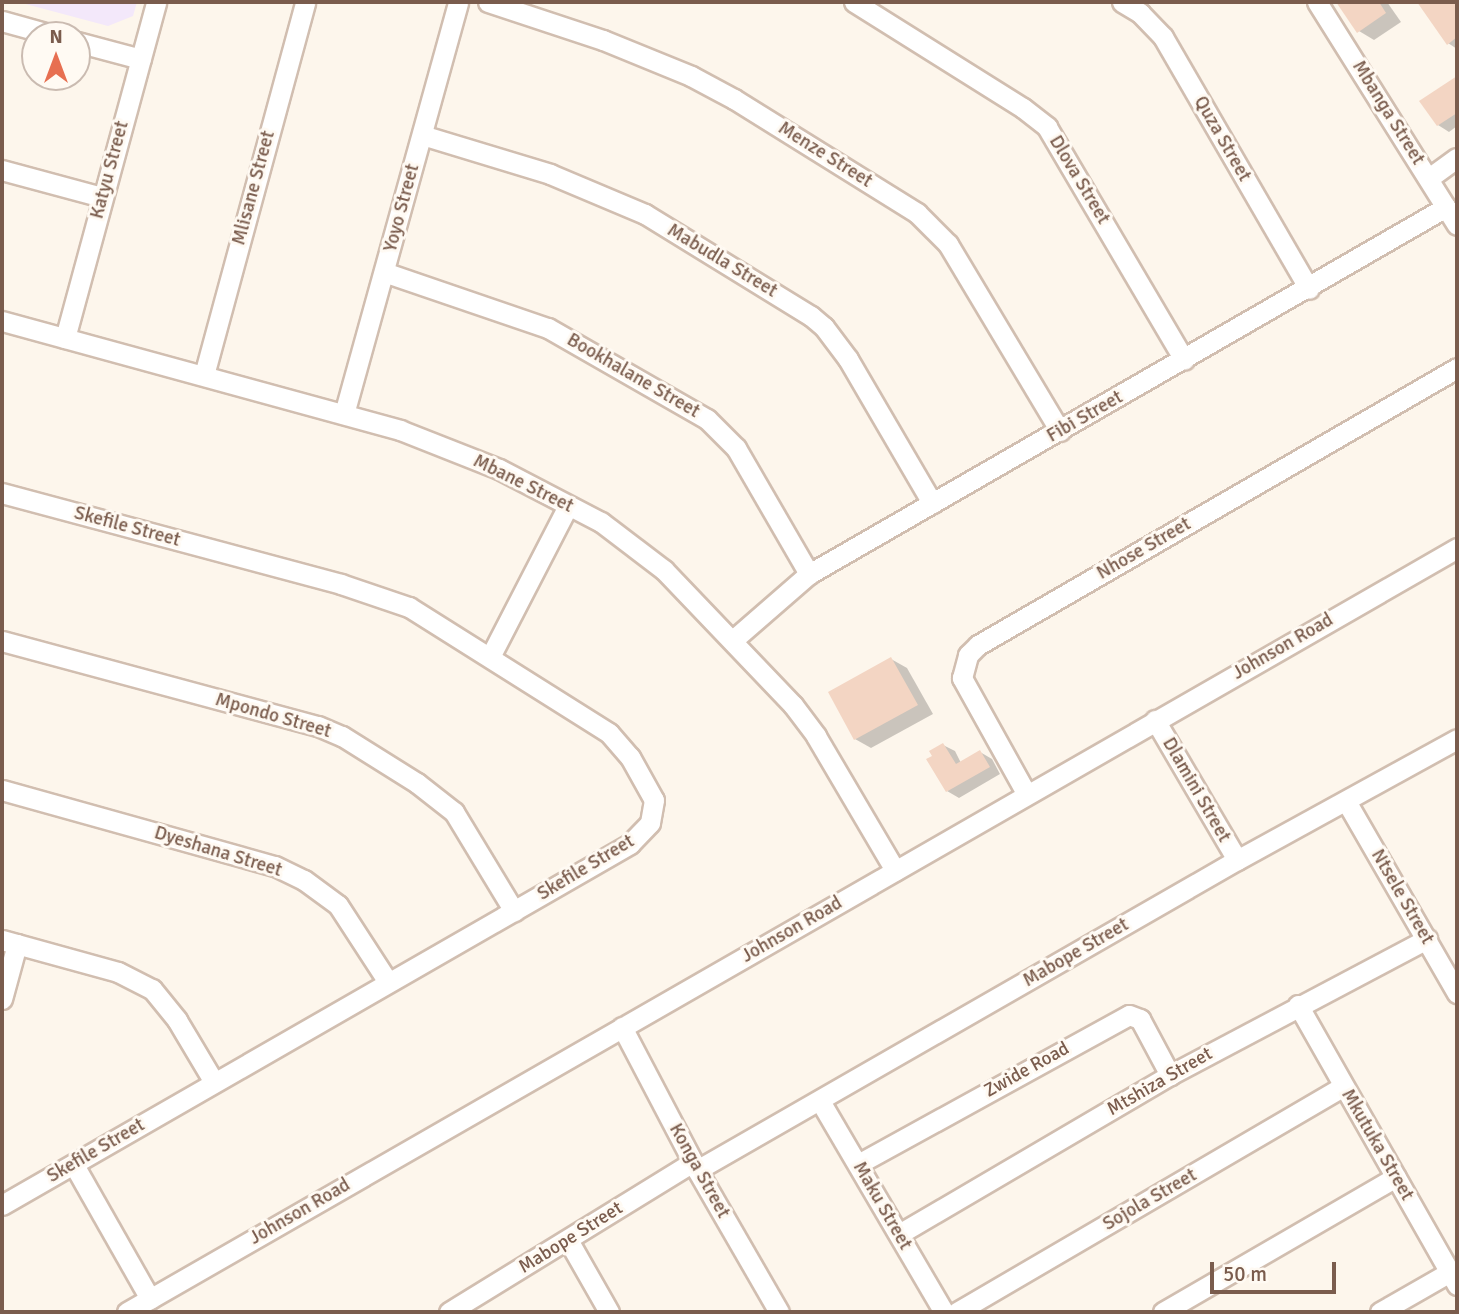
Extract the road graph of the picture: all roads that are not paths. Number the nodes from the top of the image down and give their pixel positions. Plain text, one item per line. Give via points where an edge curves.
1 (156, 2) edge
2 (304, 2) edge
3 (458, 2) edge
4 (488, 2) edge
5 (855, 2) edge
6 (1122, 2) edge
7 (1317, 2) edge
8 (2, 21) edge
9 (21, 26) edge
10 (91, 46) edge
11 (141, 59) junction
12 (422, 135) junction
13 (1457, 158) edge
14 (2, 170) edge
15 (1429, 178) junction
16 (102, 197) junction
17 (1446, 207) junction
18 (1457, 225) edge
19 (384, 272) junction
20 (1308, 289) junction
21 (2, 321) edge
22 (65, 338) junction
23 (1184, 360) junction
24 (1457, 369) edge
25 (204, 375) junction
26 (344, 414) junction
27 (1060, 431) junction
28 (2, 493) edge
29 (932, 503) junction
30 (568, 506) junction
31 (1457, 548) edge
32 (808, 573) junction
33 (733, 640) junction
34 (2, 641) edge
35 (490, 657) junction
36 (1155, 720) junction
37 (1457, 739) edge
38 (2, 790) edge
39 (1026, 793) junction
40 (1346, 801) junction
41 (1237, 860) junction
42 (895, 870) junction
43 (514, 911) junction
44 (1427, 939) junction
45 (10, 942) edge
46 (388, 982) junction
47 (1457, 993) edge
48 (2, 999) edge
49 (1298, 1005) junction
50 (622, 1027) junction
51 (1170, 1075) junction
52 (214, 1082) junction
53 (1342, 1087) junction
54 (820, 1101) junction
55 (858, 1164) junction
56 (74, 1165) junction
57 (695, 1166) junction
58 (1396, 1177) junction
59 (2, 1205) edge
60 (899, 1234) junction
61 (568, 1240) junction
62 (1454, 1278) edge
63 (150, 1299) junction
64 (127, 1312) edge
65 (449, 1312) edge
66 (609, 1312) edge
67 (779, 1312) edge
68 (944, 1312) edge
69 (957, 1312) edge
70 (1163, 1312) edge
71 (1380, 1312) edge

1 - 11 street, Katyu Street
2 - 25 street, Mlisane Street
3 - 12 street, Yoyo Street
4 - 27 street, Menze Street via 603,40 691,76 917,214 948,244
5 - 23 street, Dlova Street via 1047,127
6 - 20 street, Quza Street via 1163,37
7 - 15 street, Mbanga Street
8 - 9 street
10 - 11 street
11 - 16 street, Katyu Street
12 - 19 street, Yoyo Street
12 - 29 street, Mabudla Street via 550,174 645,214 811,316 848,359
13 - 15 street
14 - 16 street
15 - 17 street, Mbanga Street
16 - 22 street, Katyu Street
17 - 18 street, Mbanga Street
17 - 20 street, Fibi Street
19 - 26 street, Yoyo Street
19 - 32 street, Bookhalane Street via 548,328 707,419 736,448
20 - 23 street, Fibi Street
21 - 22 street, Mbane Street
22 - 25 street, Mbane Street
23 - 27 street, Fibi Street
24 - 39 street, Nhose Street via 978,645 968,655 962,678
25 - 26 street, Mbane Street
26 - 30 street, Mbane Street via 446,447
27 - 29 street, Fibi Street
28 - 35 street, Skefile Street via 389,598
29 - 32 street, Fibi Street
30 - 33 street, Mbane Street via 632,543
30 - 35 street
31 - 36 street, Johnson Road
32 - 33 street, Fibi Street
33 - 42 street, Mbane Street via 816,736
34 - 43 street, Mpondo Street via 342,736 448,806
35 - 43 street, Skefile Street via 609,733 630,757 654,800 650,823 631,844
36 - 39 street, Johnson Road
36 - 41 street, Dlamini Street
37 - 40 street, Mabope Street
38 - 46 street, Dyeshana Street via 275,866 304,880 338,905
39 - 42 street, Johnson Road
40 - 41 street, Mabope Street
40 - 44 street, Ntsele Street
41 - 54 street, Mabope Street
42 - 50 street, Johnson Road
43 - 46 street, Skefile Street
44 - 47 street, Ntsele Street
44 - 49 street, Mtshiza Street
45 - 48 street
45 - 52 street via 118,972 152,989 177,1020
46 - 52 street, Skefile Street
49 - 51 street, Mtshiza Street
49 - 53 street, Mkutuka Street
50 - 57 street, Konga Street
50 - 63 street, Johnson Road
51 - 55 street, Zwide Road via 1140,1019 1129,1015
51 - 60 street, Mtshiza Street
52 - 56 street, Skefile Street
53 - 58 street, Mkutuka Street
53 - 69 street, Sojola Street
54 - 55 street, Maku Street
54 - 57 street, Mabope Street
55 - 60 street, Maku Street
56 - 59 street, Skefile Street
56 - 63 street
57 - 61 street, Mabope Street
57 - 67 street, Konga Street
58 - 62 street, Mkutuka Street
58 - 70 street
60 - 68 street, Maku Street
61 - 65 street, Mabope Street
61 - 66 street
62 - 71 street
63 - 64 street, Johnson Road

